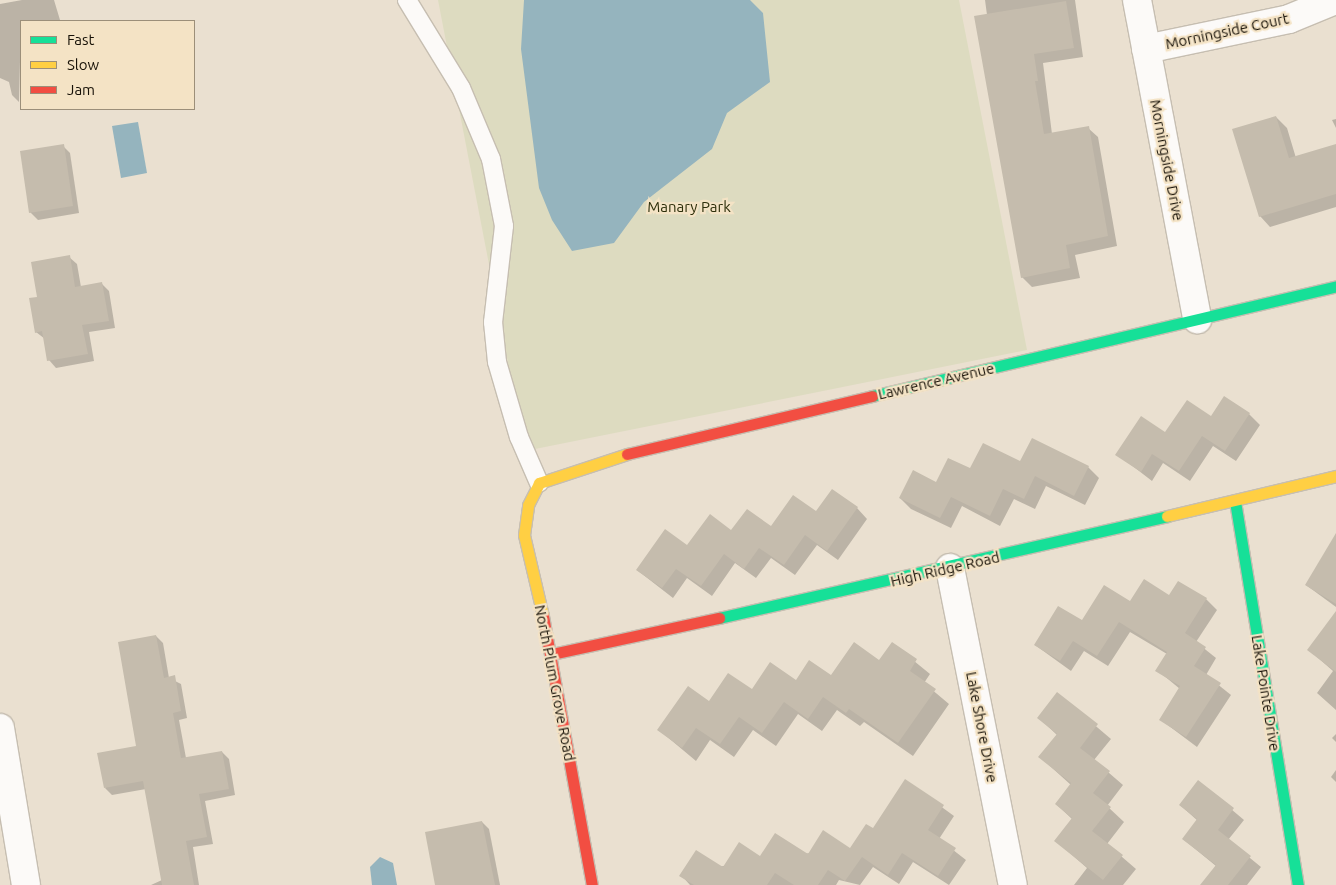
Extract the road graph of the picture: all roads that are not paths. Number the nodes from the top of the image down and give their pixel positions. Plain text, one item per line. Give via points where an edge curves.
1 (407, 0) edge
2 (1137, 0) edge
3 (1335, 0) edge
4 (1146, 49) junction
5 (1336, 286) edge
6 (1197, 319) junction
7 (1336, 476) edge
8 (539, 483) junction
9 (1234, 501) junction
10 (950, 568) junction
11 (552, 654) junction
12 (0, 728) edge
13 (26, 885) edge
14 (592, 885) edge
15 (1013, 885) edge
16 (1298, 885) edge

1 - 8 lane via 461,88 491,159 504,226 493,322 497,362 519,436
2 - 4 street, Morningside Drive
3 - 4 street, Morningside Court via 1289,19
4 - 6 street, Morningside Drive
5 - 6 street, Lawrence Avenue
6 - 8 street, Lawrence Avenue via 613,457
7 - 9 street, High Ridge Road
8 - 11 street, North Plum Grove Road via 528,505 524,535
9 - 10 street, High Ridge Road
9 - 16 street, Lake Pointe Drive
10 - 11 street, High Ridge Road
10 - 15 street, Lake Shore Drive
11 - 14 street, North Plum Grove Road
12 - 13 street

